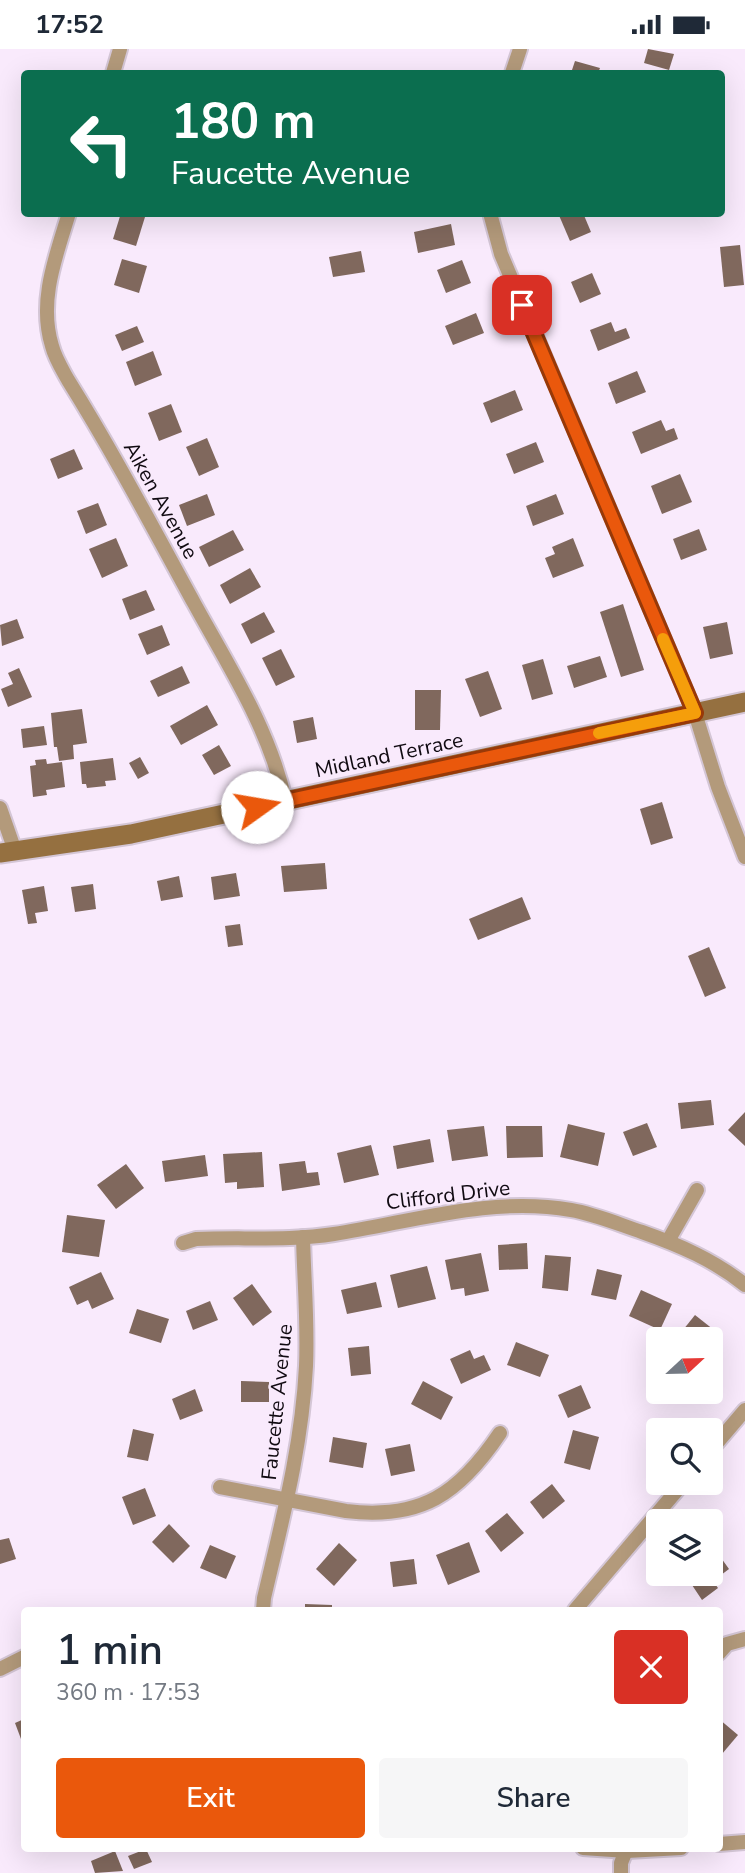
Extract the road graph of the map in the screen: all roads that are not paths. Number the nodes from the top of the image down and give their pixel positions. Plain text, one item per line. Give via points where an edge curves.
1 (120, 49) edge
2 (520, 49) edge
3 (114, 70) edge
4 (513, 70) edge
5 (68, 217) edge
6 (491, 217) edge
7 (745, 702) edge
8 (695, 713) junction
9 (285, 800) junction
10 (0, 808) edge
11 (8, 852) edge
12 (745, 857) edge
13 (697, 1190) dead end
14 (303, 1237) junction
15 (668, 1241) junction
16 (183, 1244) dead end
17 (745, 1285) edge
18 (745, 1410) edge
19 (500, 1433) dead end
20 (723, 1436) edge
21 (220, 1487) dead end
22 (673, 1495) edge
23 (288, 1499) junction
24 (263, 1607) edge
25 (578, 1607) edge
26 (745, 1639) edge
27 (723, 1648) edge
28 (21, 1658) edge
29 (0, 1669) edge
30 (745, 1842) edge
31 (723, 1844) edge
32 (626, 1852) edge
33 (621, 1873) edge

1 - 3 street
2 - 4 street
5 - 9 street, Aiken Avenue via 49,282 51,345 250,705 273,754
6 - 8 street via 501,254
7 - 8 street, Midland Terrace
8 - 9 street, Midland Terrace
8 - 12 street
9 - 11 street, Midland Terrace via 131,834
10 - 11 street
13 - 15 street
14 - 15 street, Clifford Drive via 507,1207 570,1210
14 - 16 street, Clifford Drive via 209,1238
14 - 23 street, Faucette Avenue via 306,1368
15 - 17 street, Clifford Drive
18 - 20 street
19 - 23 street via 459,1483 402,1511 366,1513
21 - 23 street
22 - 25 street
23 - 24 street, Faucette Avenue
26 - 27 street
28 - 29 street
30 - 31 street
32 - 33 street

